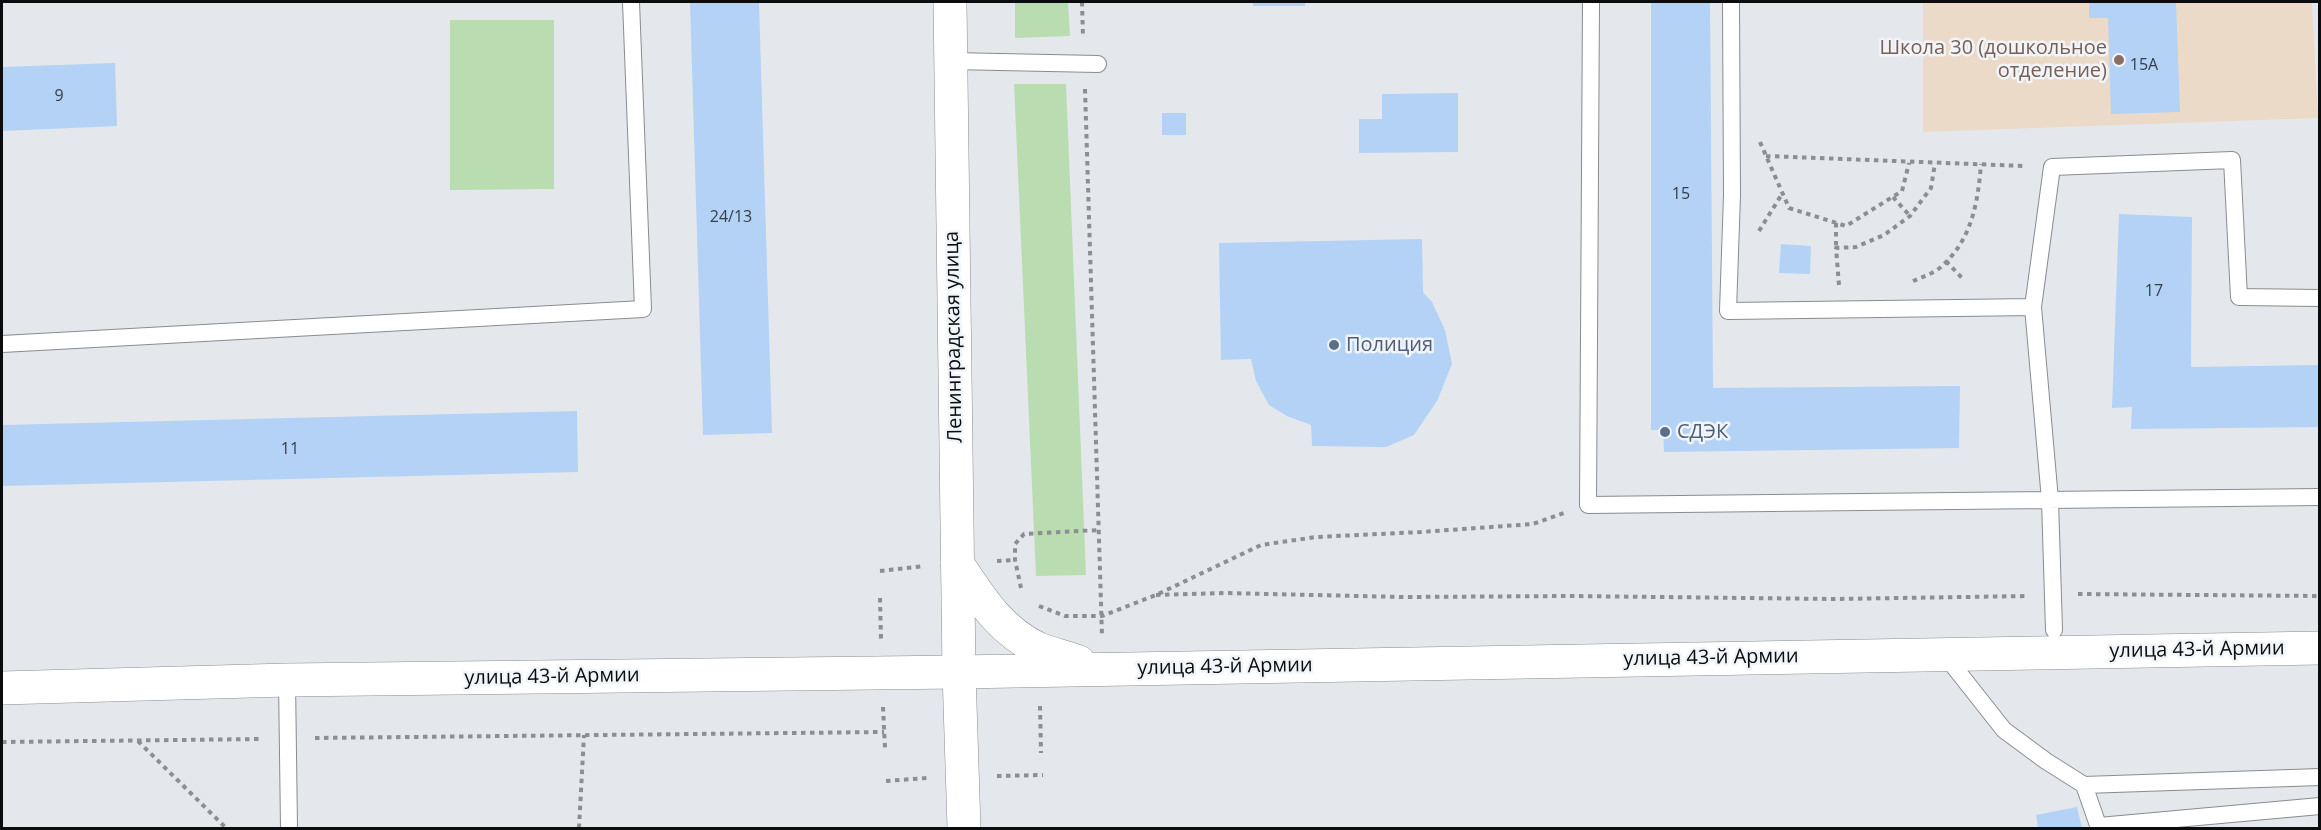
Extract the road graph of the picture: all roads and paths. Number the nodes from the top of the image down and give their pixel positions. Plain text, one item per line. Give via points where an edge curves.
1 (631, 2) edge
2 (950, 2) edge
3 (1082, 2) edge
4 (1591, 2) edge
5 (1731, 2) edge
6 (951, 61) junction
7 (1091, 64) junction
8 (1757, 136) dead end
9 (1766, 156) junction
10 (1909, 163) junction
11 (1935, 163) junction
12 (1981, 164) junction
13 (2052, 167) junction
14 (1893, 197) junction
15 (1910, 216) junction
16 (1836, 223) junction
17 (1836, 248) junction
18 (1904, 285) dead end
19 (1849, 287) dead end
20 (2319, 298) edge
21 (2032, 307) junction
22 (2, 344) edge
23 (2319, 497) edge
24 (2050, 500) junction
25 (1588, 505) junction
26 (1099, 530) junction
27 (957, 563) junction
28 (1026, 594) dead end
29 (1156, 595) junction
30 (2052, 596) junction
31 (2319, 596) edge
32 (1033, 600) dead end
33 (1102, 616) junction
34 (2054, 630) junction
35 (2319, 648) edge
36 (2090, 652) junction
37 (2025, 653) junction
38 (1944, 654) junction
39 (1102, 658) junction
40 (959, 672) junction
41 (287, 680) junction
42 (2, 688) edge
43 (584, 735) junction
44 (288, 739) junction
45 (137, 741) junction
46 (2, 742) edge
47 (885, 748) dead end
48 (1043, 775) dead end
49 (962, 776) junction
50 (2319, 777) edge
51 (886, 781) dead end
52 (2084, 785) junction
53 (2319, 806) edge
54 (2099, 827) edge
55 (226, 828) edge
56 (289, 828) edge
57 (579, 828) edge
58 (964, 828) edge

1 - 22 lane via 644,309
2 - 6 main road, Ленинградская улица
3 - 7 path
4 - 25 lane
5 - 21 lane via 1728,311
6 - 7 lane
6 - 27 main road, Ленинградская улица
7 - 26 path
8 - 9 path
9 - 10 path
9 - 16 path via 1790,208
10 - 11 path
10 - 14 path via 1902,191
11 - 12 path
11 - 15 path via 1931,188
12 - 13 path
12 - 18 path via 1978,202 1966,237 1942,267
13 - 20 lane via 2232,160 2239,297
13 - 21 lane
14 - 15 path
14 - 16 path via 1846,226
15 - 17 path via 1884,235 1856,247
16 - 17 path
17 - 19 path via 1840,287
21 - 24 lane
23 - 24 lane
24 - 25 lane
24 - 30 lane
25 - 29 path via 1533,524 1316,537 1261,545
26 - 28 path via 1024,534 1018,539 1015,544 1019,587
26 - 33 path
27 - 39 main road, улица 43-й Армии via 987,609 1011,632 1040,649
27 - 40 main road, Ленинградская улица
29 - 30 path via 1834,600
29 - 33 path
30 - 31 path
30 - 34 lane
32 - 33 path via 1040,607 1065,616
33 - 39 path
34 - 36 lane
34 - 37 lane
35 - 36 main road, улица 43-й Армии
36 - 37 main road, улица 43-й Армии
37 - 38 main road, улица 43-й Армии
38 - 39 main road, улица 43-й Армии
38 - 52 lane via 2004,730
39 - 40 main road, улица 43-й Армии
40 - 41 main road, улица 43-й Армии
40 - 49 main road, Ленинградская улица
41 - 42 main road, улица 43-й Армии
41 - 44 lane
43 - 44 path
43 - 47 path via 884,732
43 - 57 path
44 - 45 path
44 - 56 lane
45 - 46 path
45 - 55 path
48 - 49 path
49 - 51 path
49 - 58 main road, Ленинградская улица
50 - 52 lane
52 - 54 lane
53 - 54 lane

